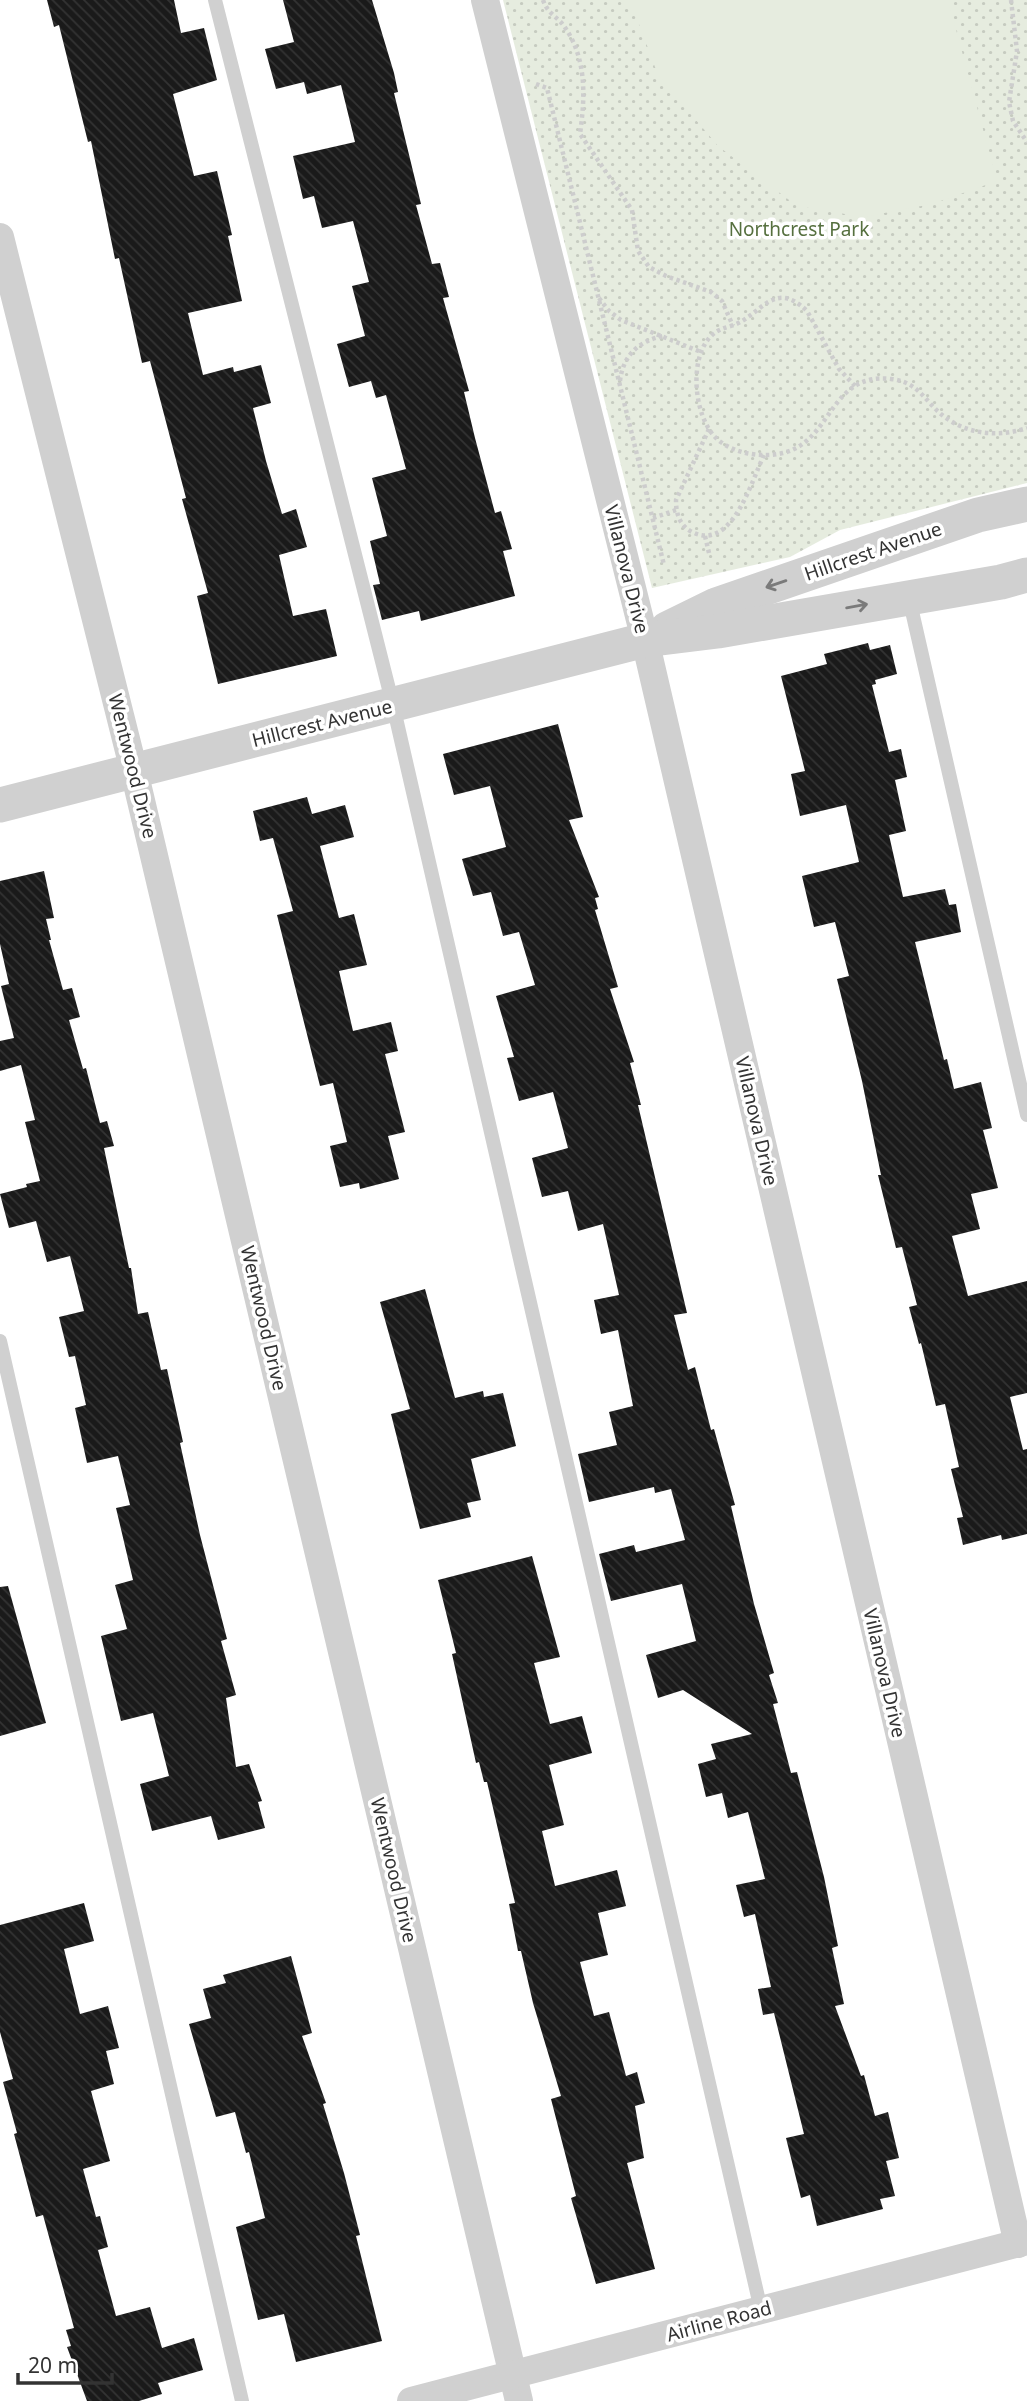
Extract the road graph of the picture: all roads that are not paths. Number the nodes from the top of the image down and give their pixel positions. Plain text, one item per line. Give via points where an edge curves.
1 (215, 0) edge
2 (485, 0) edge
3 (0, 237) edge
4 (1027, 504) edge
5 (1027, 575) edge
6 (909, 597) junction
7 (645, 640) junction
8 (393, 705) junction
9 (135, 771) junction
10 (0, 805) edge
11 (1027, 1115) edge
12 (0, 1341) edge
13 (1023, 2242) edge
14 (761, 2310) junction
15 (516, 2388) edge
16 (242, 2401) edge
17 (411, 2401) edge

1 - 8 lane
2 - 7 street, Villanova Drive
3 - 9 street, Wentwood Drive
4 -> 7 street, Hillcrest Avenue via 978,515 716,605
5 - 6 street, Hillcrest Avenue
7 -> 6 street, Hillcrest Avenue
6 - 11 lane
7 - 8 street, Hillcrest Avenue
7 - 13 street, Villanova Drive
8 - 9 street, Hillcrest Avenue
8 - 14 lane
9 - 10 street, Hillcrest Avenue
9 - 15 street, Wentwood Drive
12 - 16 lane
13 - 14 street, Airline Road
14 - 15 street, Airline Road
15 - 17 street, Airline Road

